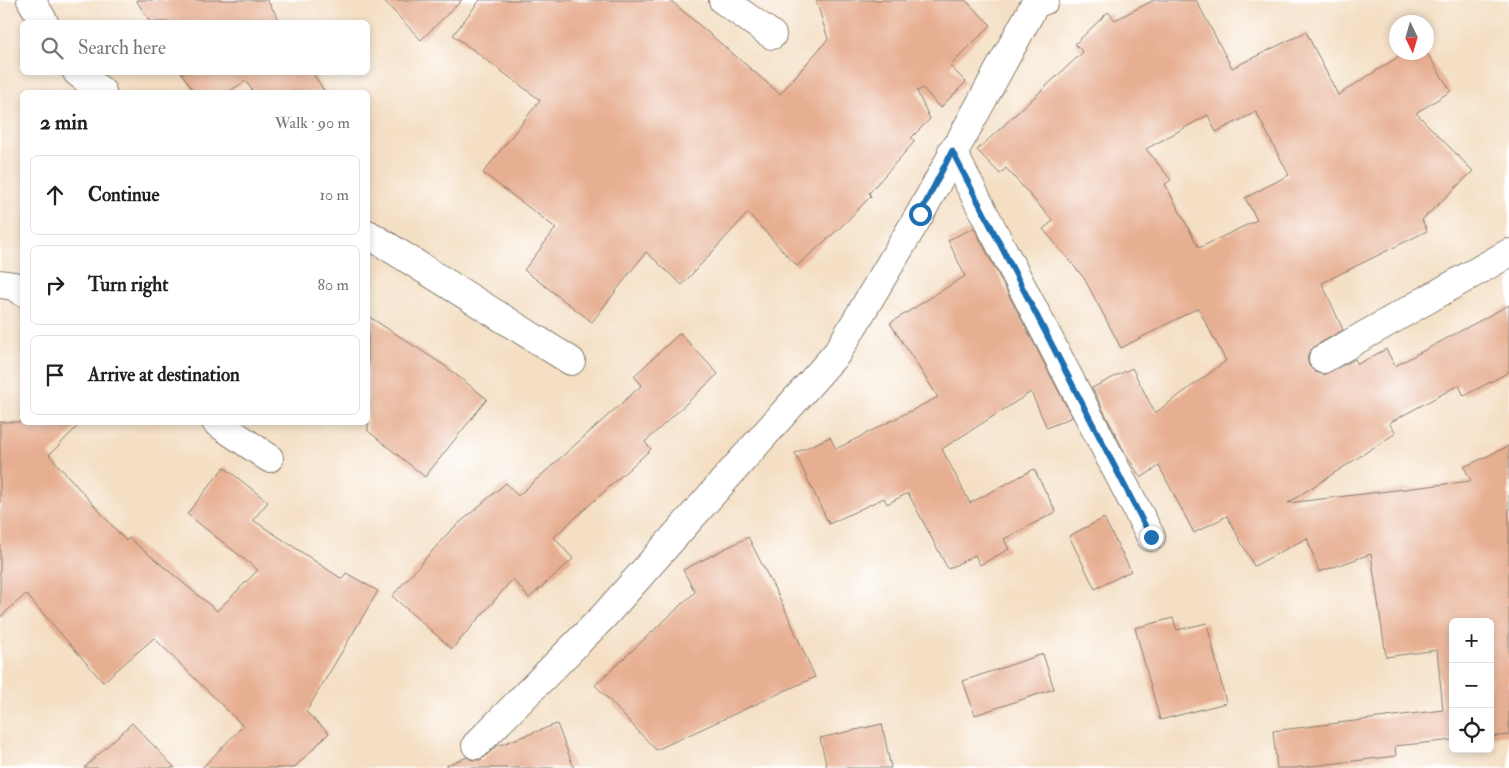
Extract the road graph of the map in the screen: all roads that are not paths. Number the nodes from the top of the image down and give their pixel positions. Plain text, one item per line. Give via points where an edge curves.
1 (31, 0) edge
2 (723, 0) edge
3 (1045, 0) edge
4 (43, 20) edge
5 (772, 35) dead end
6 (81, 75) edge
7 (100, 90) edge
8 (952, 151) junction
9 (370, 235) edge
10 (1509, 253) edge
11 (0, 284) edge
12 (20, 290) edge
13 (1323, 359) dead end
14 (571, 361) dead end
15 (220, 425) edge
16 (269, 458) dead end
17 (1151, 537) dead end
18 (476, 745) dead end

1 - 4 street
2 - 5 street
3 - 8 street via 1034,4
6 - 7 street
8 - 17 street
8 - 18 street via 920,214 837,353 604,616
9 - 14 street
10 - 13 street
11 - 12 street
15 - 16 street

